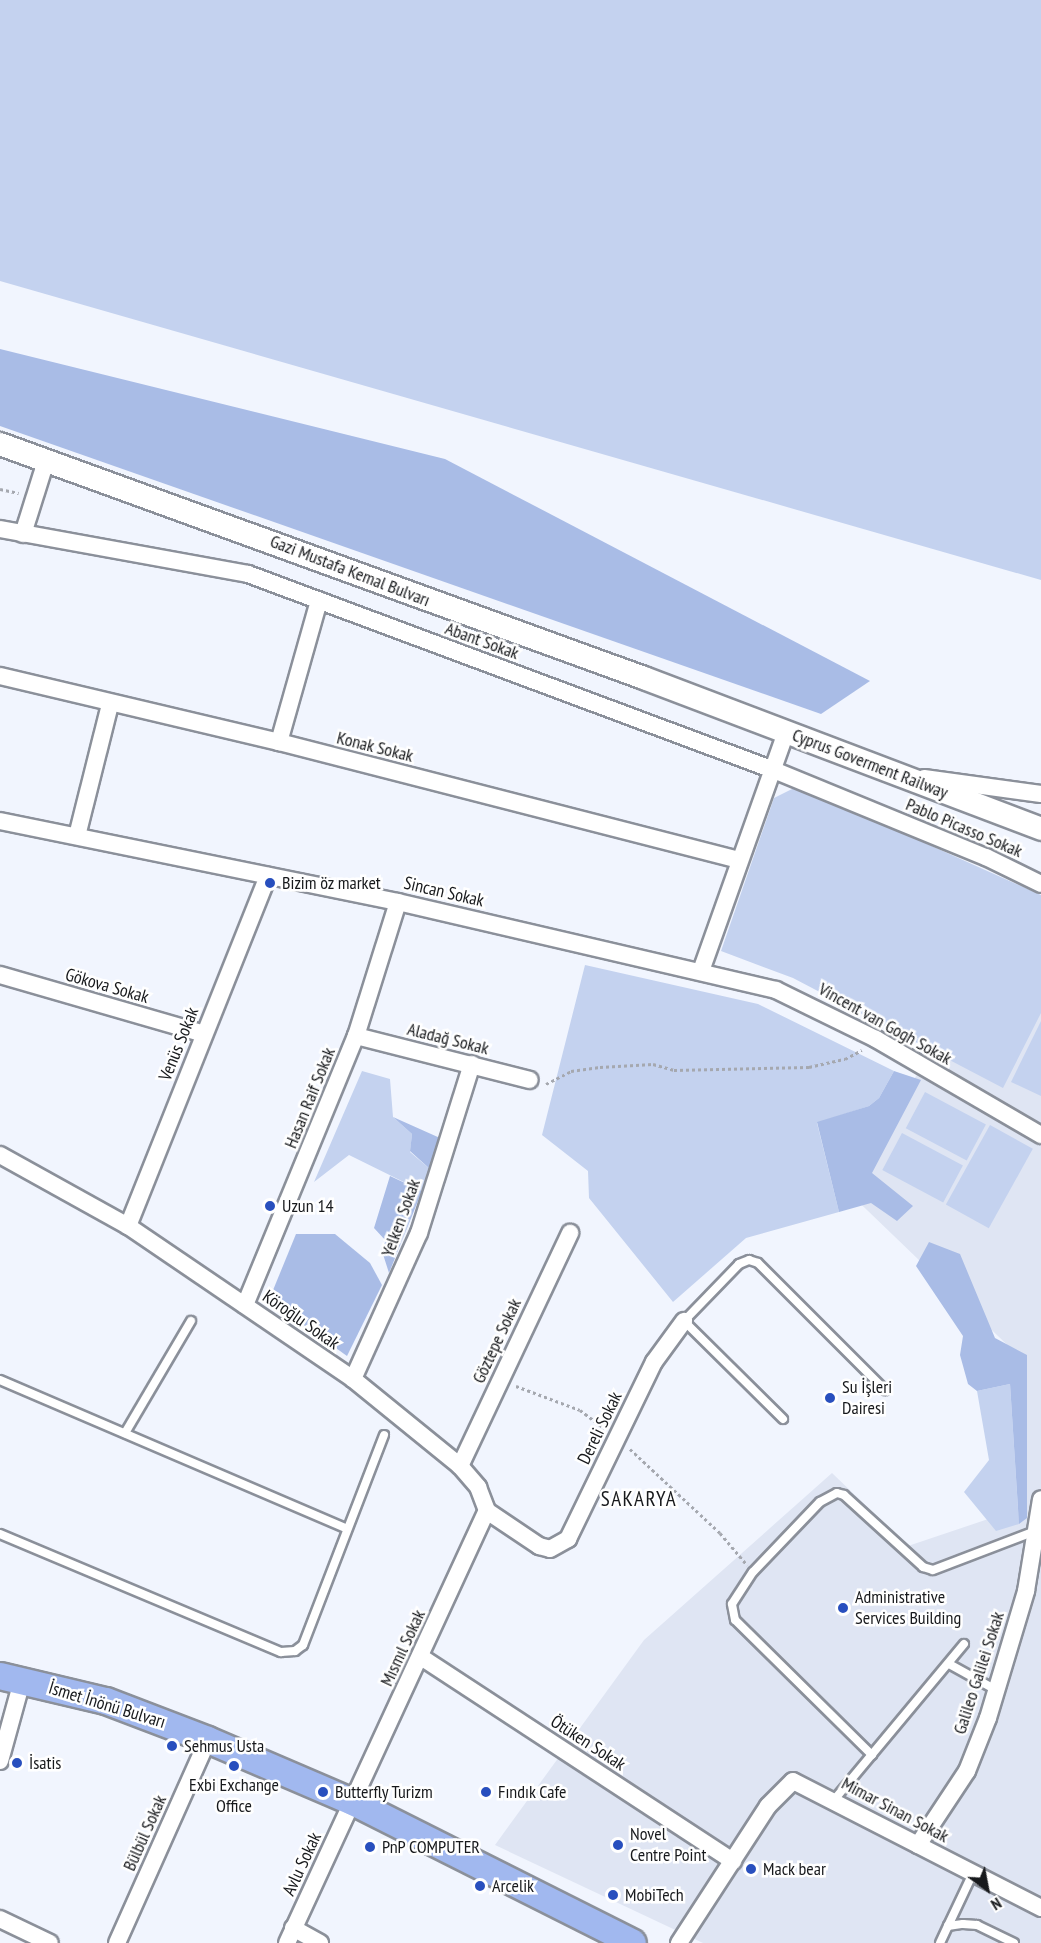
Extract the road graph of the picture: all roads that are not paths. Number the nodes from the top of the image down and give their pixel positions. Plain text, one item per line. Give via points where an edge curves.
1 (0, 444) edge
2 (46, 460) junction
3 (0, 529) edge
4 (23, 534) junction
5 (319, 601) junction
6 (0, 676) edge
7 (699, 699) joint
8 (110, 705) junction
9 (786, 732) junction
10 (279, 742) junction
11 (771, 769) junction
12 (887, 773) junction
13 (1041, 794) edge
14 (0, 821) edge
15 (1041, 829) edge
16 (76, 836) junction
17 (739, 860) junction
18 (268, 876) junction
19 (1041, 884) edge
20 (398, 902) junction
21 (702, 971) junction
22 (0, 975) edge
23 (204, 1034) junction
24 (356, 1036) junction
25 (472, 1064) junction
26 (536, 1083) road end
27 (1041, 1135) edge
28 (0, 1155) edge
29 (128, 1226) junction
30 (570, 1233) dead end
31 (245, 1305) junction
32 (191, 1321) dead end
33 (684, 1321) junction
34 (353, 1379) junction
35 (0, 1380) edge
36 (885, 1390) dead end
37 (783, 1419) dead end
38 (125, 1433) junction
39 (384, 1435) dead end
40 (460, 1466) junction
41 (1041, 1499) edge
42 (487, 1511) junction
43 (346, 1528) junction
44 (1038, 1530) junction
45 (0, 1534) edge
46 (964, 1644) dead end
47 (421, 1657) junction
48 (949, 1664) junction
49 (11, 1678) edge
50 (996, 1690) junction
51 (208, 1740) junction
52 (872, 1755) junction
53 (0, 1761) edge
54 (834, 1800) junction
55 (353, 1802) junction
56 (918, 1845) junction
57 (733, 1861) junction
58 (973, 1873) junction
59 (1041, 1908) edge
60 (0, 1919) edge
61 (948, 1926) junction
62 (290, 1936) edge
63 (50, 1943) edge
64 (117, 1943) edge
65 (320, 1943) edge
66 (633, 1943) edge
67 (679, 1943) edge
68 (940, 1943) edge
69 (1014, 1943) edge

1 - 2 main road, Gazi Mustafa Kemal Bulvarı
2 - 4 street
2 - 7 main road, Gazi Mustafa Kemal Bulvarı
3 - 4 street, Abant Sokak
4 - 5 street, Abant Sokak via 248,574
5 - 10 street
5 - 11 street, Abant Sokak
6 - 8 street, Konak Sokak
7 - 9 main road, Cyprus Goverment Railway
8 - 10 street, Konak Sokak
8 - 16 street
9 - 11 street
9 - 12 main road, Cyprus Goverment Railway
10 - 17 street, Konak Sokak
11 - 17 street
11 - 19 street, Pablo Picasso Sokak via 986,857
12 - 13 street
12 - 15 main road, Cyprus Goverment Railway
14 - 16 street, Sincan Sokak
16 - 18 street, Sincan Sokak
17 - 21 street
18 - 20 street, Sincan Sokak
18 - 23 street, Venüs Sokak
20 - 21 street, Sincan Sokak
20 - 24 street, Hasan Raif Sokak
21 - 27 street, Vincent van Gogh Sokak via 777,990 876,1039
22 - 23 street, Gökova Sokak
23 - 29 street, Venüs Sokak
24 - 25 street, Aladağ Sokak
24 - 31 street, Hasan Raif Sokak
25 - 26 street, Aladağ Sokak
25 - 34 street, Yelken Sokak via 419,1233
28 - 29 street, Köroğlu Sokak
29 - 31 street, Köroğlu Sokak
30 - 40 street, Göztepe Sokak
31 - 34 street, Köroğlu Sokak
32 - 38 lane
33 - 36 lane via 739,1264 749,1260 758,1263
33 - 37 lane
33 - 42 street, Dereli Sokak via 654,1362 568,1539 550,1549 539,1546
34 - 40 street, Köroğlu Sokak
35 - 38 lane
38 - 43 lane
39 - 43 lane
40 - 42 street, Köroğlu Sokak via 478,1487
41 - 44 street, Galileo Galilei Sokak
42 - 47 street, Mısmıl Sokak
43 - 45 lane via 303,1645 295,1651 281,1652
44 - 50 street, Galileo Galilei Sokak via 1026,1591
44 - 52 lane via 933,1570 923,1567 844,1495 837,1493 820,1502 753,1572 735,1597 735,1620
46 - 48 lane
47 - 55 street, Mısmıl Sokak
47 - 57 street, Ötüken Sokak
48 - 50 lane
48 - 52 lane
49 - 51 main road, İsmet İnönü Bulvarı via 106,1701
49 - 53 street
50 - 56 street, Galileo Galilei Sokak via 967,1771
51 - 55 main road, İsmet İnönü Bulvarı
51 - 64 street, Bülbül Sokak
52 - 54 lane
54 - 56 street, Mimar Sinan Sokak
54 - 57 street, Mimar Sinan Sokak via 794,1781 768,1806
55 - 62 street, Avlu Sokak
55 - 66 main road, İsmet İnönü Bulvarı
56 - 58 street, Mimar Sinan Sokak
57 - 67 street
58 - 59 street, Mimar Sinan Sokak
58 - 61 lane
60 - 63 street
61 - 68 lane
61 - 69 lane via 977,1925
62 - 65 street

